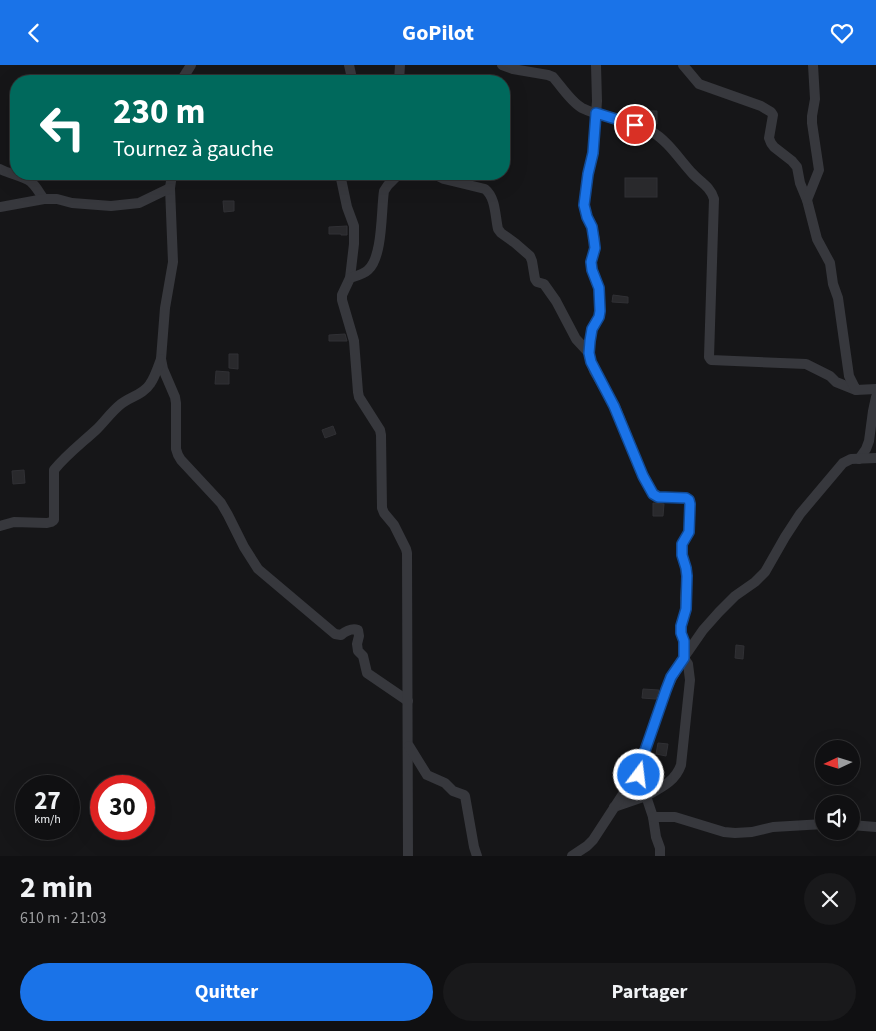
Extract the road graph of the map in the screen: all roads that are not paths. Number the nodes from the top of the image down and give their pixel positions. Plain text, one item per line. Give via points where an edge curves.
1 (502, 65) edge
2 (596, 65) edge
3 (683, 65) edge
4 (813, 65) edge
5 (596, 113) junction
6 (29, 180) edge
7 (171, 180) edge
8 (341, 180) edge
9 (393, 180) edge
10 (448, 180) edge
11 (170, 188) junction
12 (44, 199) junction
13 (807, 200) junction
14 (0, 207) edge
15 (350, 278) junction
16 (589, 353) junction
17 (161, 359) junction
18 (876, 389) edge
19 (856, 390) junction
20 (876, 397) edge
21 (876, 458) edge
22 (859, 459) junction
23 (0, 527) edge
24 (684, 658) junction
25 (408, 701) junction
26 (408, 745) junction
27 (638, 771) junction
28 (646, 796) junction
29 (614, 807) junction
30 (653, 817) junction
31 (815, 825) edge
32 (860, 826) edge
33 (876, 827) edge
34 (408, 856) edge
35 (477, 856) edge
36 (572, 856) edge
37 (660, 856) edge

1 - 5 street via 553,77 576,103
2 - 5 street
3 - 13 street via 699,84 771,112 771,143 796,167
4 - 13 street via 815,99 812,123 820,170
5 - 16 street via 584,205 594,240 591,262 599,288 600,311 592,329
5 - 19 street via 635,125 661,138 712,193 711,361 806,364
6 - 12 street
7 - 11 street
8 - 15 street via 354,226
9 - 15 street via 384,191 376,258 366,272
10 - 16 street via 485,189 489,193 498,229 530,256 535,279 544,284 576,339
11 - 12 street via 139,203 111,206
11 - 17 street via 173,262
12 - 14 street
13 - 19 street via 817,239 830,263 849,376
15 - 25 street via 342,300 354,341 359,397 381,435 382,508 407,553
16 - 24 street via 594,371 614,406 653,494 689,500 689,532 682,544 687,576 686,609 681,626
17 - 23 street via 146,389 114,410 54,470 54,520 48,523 14,522
17 - 25 street via 176,397 178,455 221,503 250,558 258,569 335,634 358,630 358,651 363,656 367,673
18 - 19 street
20 - 22 street via 869,441
21 - 22 street
22 - 24 street via 843,463 800,514 765,572 735,596 703,630
24 - 27 street via 671,677
24 - 28 street via 690,680 681,765 670,782
25 - 26 street
26 - 34 street
26 - 35 street via 427,775 465,796
27 - 28 street
27 - 29 street
28 - 29 street
28 - 30 street
29 - 36 street via 593,840
30 - 31 street via 675,817 736,833
30 - 37 street
32 - 33 street

